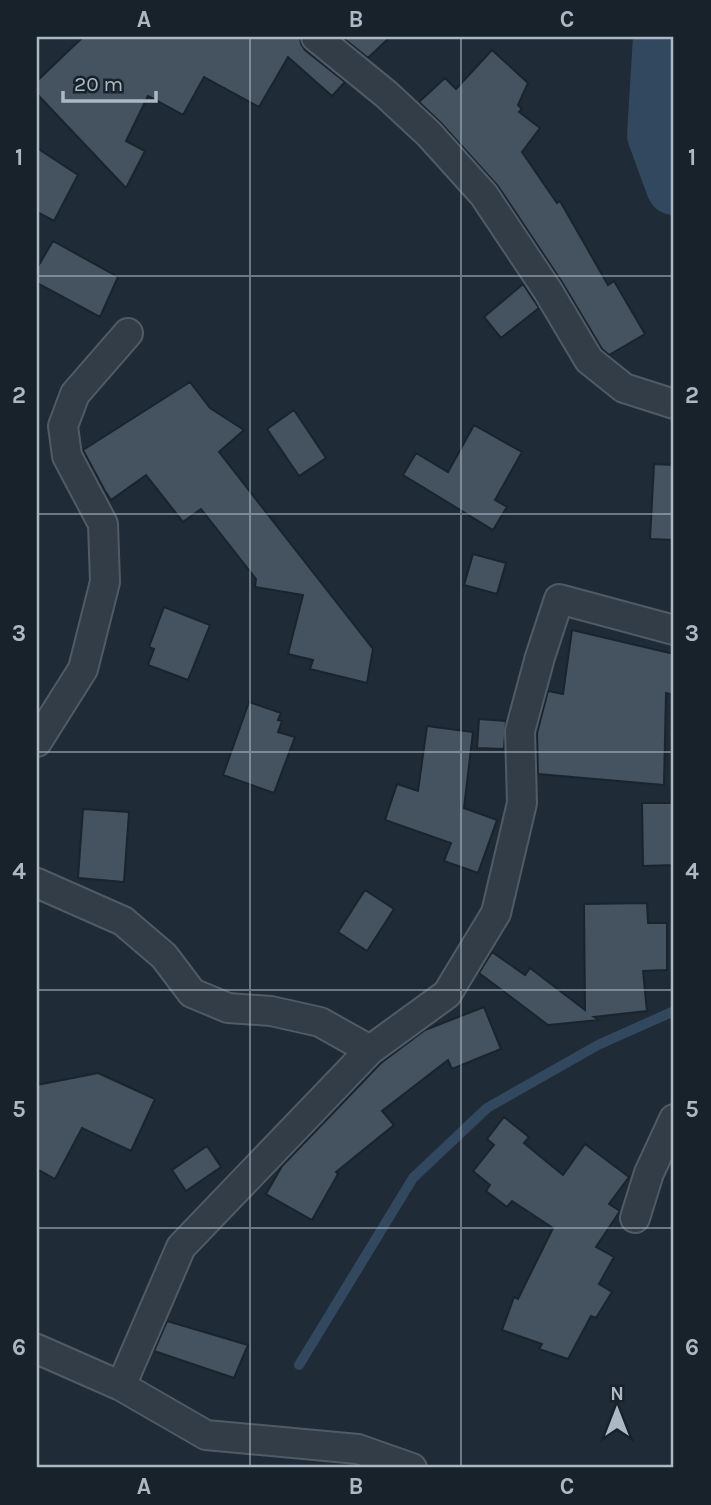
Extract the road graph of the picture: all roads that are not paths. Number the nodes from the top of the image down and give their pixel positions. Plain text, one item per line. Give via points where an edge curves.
1 (316, 37) edge
2 (128, 332) dead end
3 (674, 404) edge
4 (674, 630) edge
5 (37, 742) edge
6 (37, 883) edge
7 (370, 1050) junction
8 (674, 1119) edge
9 (635, 1218) dead end
10 (37, 1349) edge
11 (121, 1386) junction
12 (412, 1468) edge

1 - 3 street via 429,134 484,195 589,360 624,388
2 - 5 street via 75,394 63,426 67,456 103,524 105,582 83,669
4 - 7 street via 559,599 520,731 522,803 496,913 447,995
6 - 7 street via 123,921 164,956 192,993 229,1008 320,1022
7 - 11 street via 181,1247
8 - 9 street
10 - 11 street
11 - 12 street via 206,1435 358,1449

